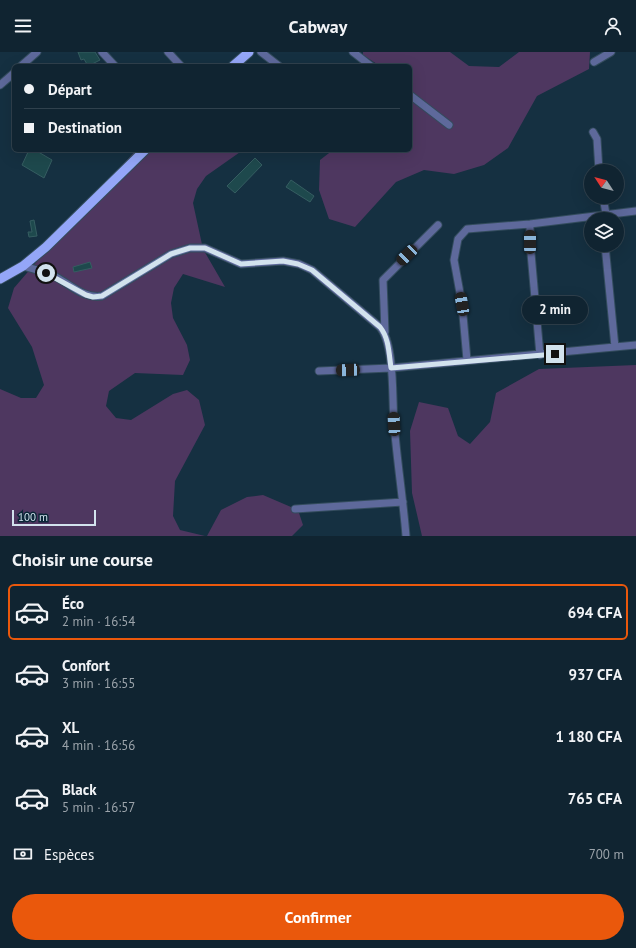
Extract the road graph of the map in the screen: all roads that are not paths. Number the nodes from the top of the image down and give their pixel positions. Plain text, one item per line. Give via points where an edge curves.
1 (37, 52) edge
2 (102, 52) edge
3 (168, 52) edge
4 (261, 52) edge
5 (353, 52) edge
6 (610, 52) edge
7 (245, 53) edge
8 (594, 62) dead end
9 (23, 64) edge
10 (113, 64) edge
11 (179, 64) edge
12 (235, 64) edge
13 (276, 64) edge
14 (368, 64) edge
15 (12, 75) edge
16 (0, 85) edge
17 (412, 97) edge
18 (449, 125) dead end
19 (593, 132) dead end
20 (143, 152) edge
21 (599, 164) edge
22 (636, 211) edge
23 (624, 213) edge
24 (584, 218) edge
25 (530, 224) junction
26 (438, 225) dead end
27 (606, 252) edge
28 (23, 266) junction
29 (0, 279) edge
30 (384, 332) junction
31 (636, 345) edge
32 (615, 347) junction
33 (540, 355) junction
34 (467, 360) junction
35 (391, 368) junction
36 (319, 371) dead end
37 (403, 502) junction
38 (295, 510) dead end
39 (406, 536) edge

1 - 9 street
2 - 10 street
3 - 11 street
4 - 13 street
5 - 14 street
6 - 8 street
7 - 12 main road
15 - 16 street
17 - 18 street
19 - 21 street via 597,139
20 - 28 main road via 46,247
22 - 23 street
24 - 25 street
25 - 33 street
25 - 34 street via 467,229 458,239 454,260 462,304
26 - 30 street via 383,280
27 - 32 street
28 - 29 main road
28 - 30 street via 56,277 93,297 102,296 171,254 190,248 205,248 241,264 283,261 312,270
30 - 35 street
31 - 32 street
32 - 33 street
33 - 34 street
34 - 35 street
35 - 36 street
35 - 37 street via 394,424
37 - 38 street
37 - 39 street

